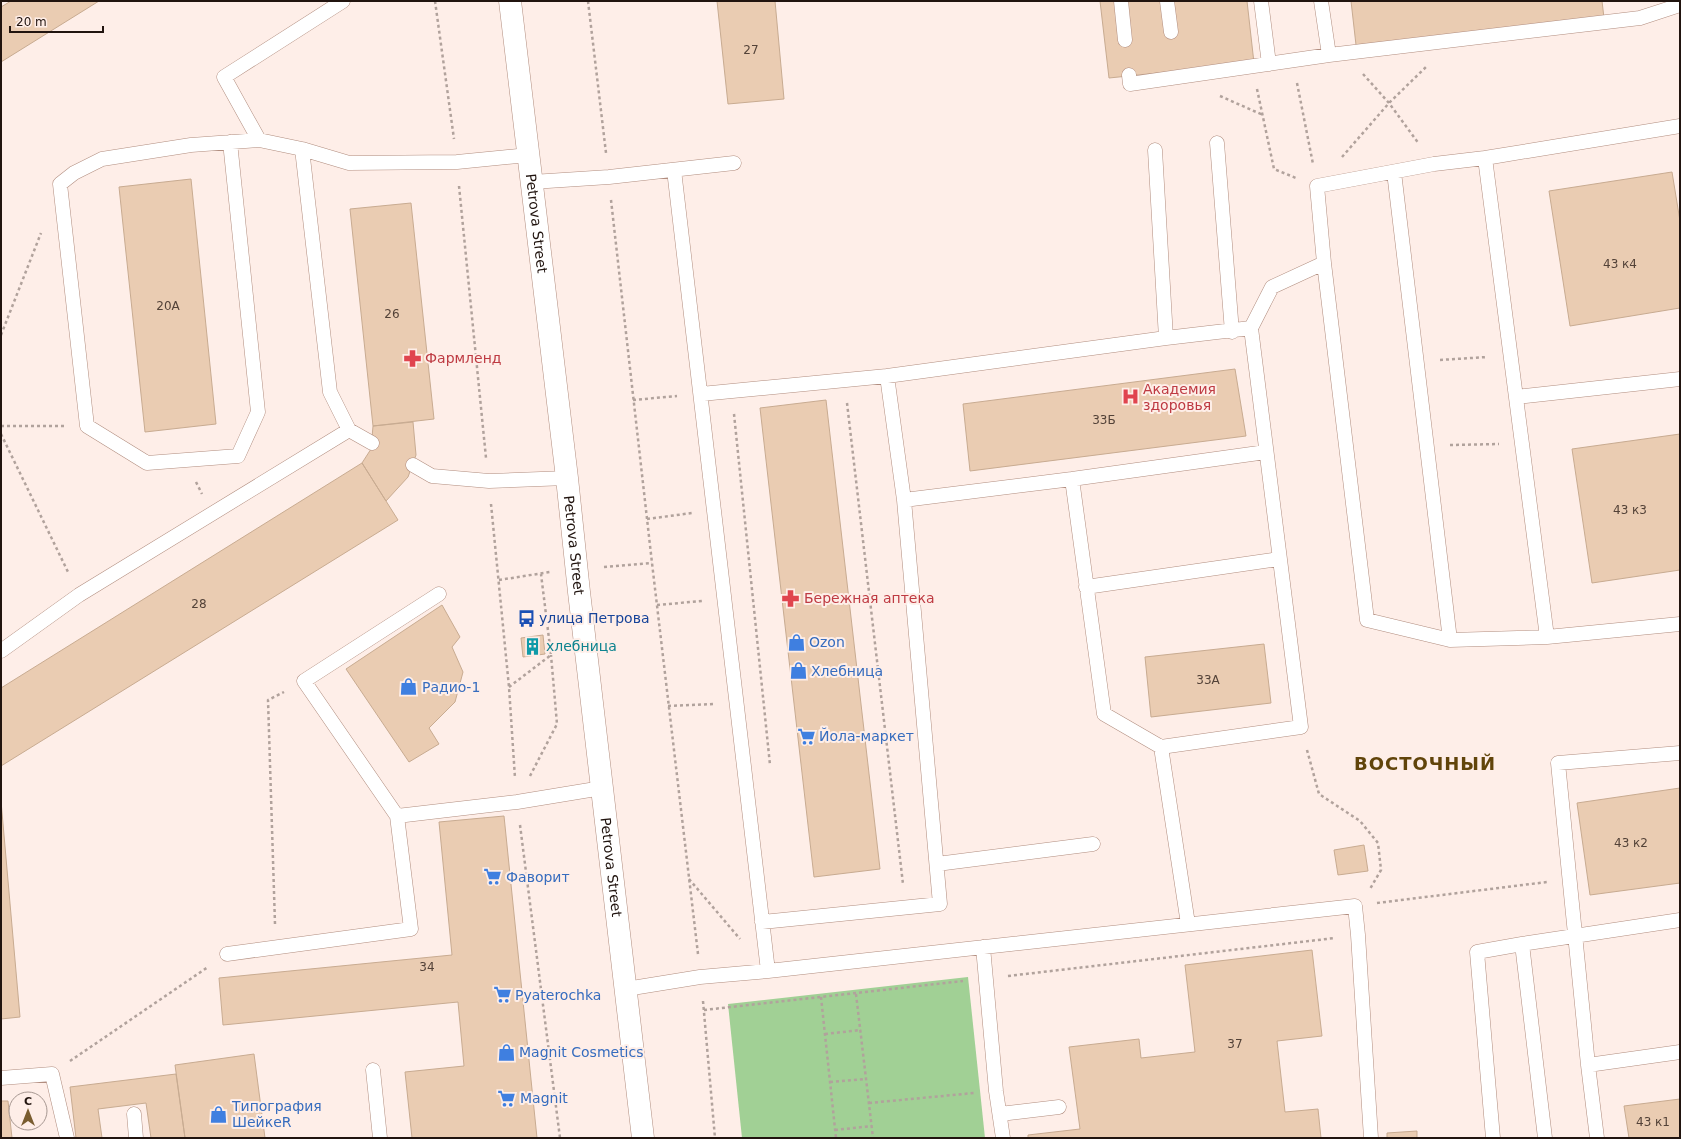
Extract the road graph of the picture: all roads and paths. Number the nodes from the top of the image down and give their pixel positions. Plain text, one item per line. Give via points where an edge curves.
1 (343, 1) edge
2 (435, 1) edge
3 (510, 1) edge
4 (588, 1) edge
5 (1121, 1) edge
6 (1167, 1) edge
7 (1261, 1) edge
8 (1321, 1) edge
9 (1680, 5) edge
10 (1171, 32) dead end
11 (1125, 40) dead end
12 (1329, 55) junction
13 (1294, 60) junction
14 (1269, 64) junction
15 (1428, 66) dead end
16 (1359, 69) dead end
17 (1129, 76) dead end
18 (1256, 85) dead end
19 (1216, 94) dead end
20 (1389, 103) junction
21 (1263, 115) junction
22 (1680, 126) edge
23 (258, 140) junction
24 (230, 142) junction
25 (1217, 143) dead end
26 (302, 150) junction
27 (1155, 150) dead end
28 (528, 155) junction
29 (1485, 158) junction
30 (456, 162) junction
31 (734, 163) dead end
32 (1434, 164) junction
33 (674, 170) junction
34 (1394, 172) junction
35 (609, 177) junction
36 (532, 182) junction
37 (1317, 186) junction
38 (43, 227) dead end
39 (1324, 263) junction
40 (1252, 328) junction
41 (1232, 332) junction
42 (1, 334) edge
43 (1166, 338) junction
44 (1511, 355) junction
45 (1416, 361) junction
46 (887, 376) junction
47 (1680, 379) edge
48 (701, 394) junction
49 (1516, 397) junction
50 (633, 400) junction
51 (847, 401) dead end
52 (733, 412) dead end
53 (1, 426) edge
54 (87, 426) junction
55 (349, 430) junction
56 (1, 434) edge
57 (372, 443) dead end
58 (1522, 443) junction
59 (1426, 445) junction
60 (1266, 452) junction
61 (186, 460) junction
62 (413, 465) dead end
63 (567, 478) junction
64 (1072, 480) junction
65 (488, 481) junction
66 (904, 500) junction
67 (212, 515) junction
68 (1279, 559) junction
69 (541, 574) dead end
70 (1086, 587) junction
71 (439, 594) dead end
72 (80, 595) junction
73 (1680, 624) edge
74 (1547, 637) junction
75 (1450, 640) junction
76 (1, 650) edge
77 (551, 655) junction
78 (304, 681) junction
79 (509, 687) junction
80 (1301, 727) junction
81 (1160, 748) junction
82 (1680, 752) edge
83 (770, 771) dead end
84 (602, 788) junction
85 (517, 802) junction
86 (397, 816) junction
87 (1093, 844) dead end
88 (937, 864) junction
89 (689, 878) junction
90 (1569, 879) junction
91 (896, 884) dead end
92 (1355, 906) junction
93 (1680, 920) edge
94 (762, 922) junction
95 (1188, 924) junction
96 (1358, 935) junction
97 (1576, 936) junction
98 (1522, 944) junction
99 (983, 947) junction
100 (276, 948) junction
101 (227, 954) joint
102 (768, 971) junction
103 (700, 977) junction
104 (986, 979) junction
105 (626, 989) junction
106 (856, 994) junction
107 (821, 997) junction
108 (704, 1010) junction
109 (860, 1030) junction
110 (824, 1034) junction
111 (1680, 1052) edge
112 (1588, 1065) junction
113 (373, 1070) dead end
114 (52, 1074) junction
115 (1, 1078) edge
116 (866, 1079) junction
117 (830, 1082) junction
118 (996, 1091) junction
119 (869, 1103) junction
120 (1059, 1108) dead end
121 (134, 1114) dead end
122 (1000, 1114) junction
123 (872, 1126) junction
124 (835, 1130) junction
125 (67, 1138) edge
126 (136, 1138) edge
127 (380, 1138) edge
128 (560, 1138) edge
129 (643, 1138) edge
130 (715, 1138) edge
131 (836, 1138) edge
132 (873, 1138) edge
133 (1003, 1138) edge
134 (1371, 1138) edge
135 (1493, 1138) edge
136 (1545, 1138) edge
137 (1598, 1138) edge

1 - 23 lane via 224,77
2 - 30 path
3 - 28 main road, Petrova Street
4 - 35 path
5 - 11 lane
6 - 10 lane
7 - 14 lane
8 - 12 lane
9 - 12 lane via 1640,18
12 - 13 lane
13 - 14 lane
13 - 37 path
14 - 17 lane via 1130,84
15 - 20 path
16 - 20 path
18 - 21 path
19 - 21 path
20 - 32 path
20 - 37 path
21 - 37 path via 1274,169
22 - 29 lane
23 - 24 lane
23 - 26 lane
24 - 54 lane via 191,145 102,159 74,173 60,184
24 - 61 lane via 258,412 238,456
25 - 41 lane
26 - 30 lane via 349,163
26 - 55 lane via 330,392
27 - 43 lane
28 - 30 lane
28 - 36 main road, Petrova Street
29 - 32 lane
29 - 44 lane
30 - 65 path
31 - 33 lane
32 - 34 lane
33 - 35 lane
33 - 48 lane
34 - 37 lane
34 - 45 lane
35 - 36 lane
35 - 50 path
36 - 63 main road, Petrova Street
37 - 39 lane
38 - 42 path
39 - 40 lane via 1272,287
39 - 75 lane via 1367,620
40 - 41 lane
40 - 60 lane
41 - 43 lane
43 - 46 lane
44 - 45 path
44 - 49 lane
45 - 59 lane
46 - 48 lane
46 - 66 lane
47 - 49 lane
48 - 50 path
48 - 94 lane
49 - 58 lane
50 - 89 path
51 - 91 path via 903,884
52 - 83 path
53 - 54 path
54 - 61 lane via 147,463
55 - 57 lane
55 - 67 lane
56 - 72 path
58 - 59 path
58 - 74 lane
59 - 75 lane
60 - 64 lane
60 - 68 lane
61 - 67 path
62 - 65 lane via 432,476
63 - 65 lane
63 - 84 main road, Petrova Street
64 - 66 lane
64 - 70 lane
65 - 79 path
66 - 88 lane
67 - 72 lane
68 - 70 lane
68 - 80 lane
69 - 77 path
70 - 81 lane via 1104,714
71 - 78 lane
72 - 76 lane
73 - 74 lane
74 - 75 lane
77 - 79 path
77 - 85 path via 556,724
78 - 86 lane
78 - 100 path via 268,700
79 - 85 path
80 - 81 lane
80 - 92 path via 1319,794 1360,821 1378,843 1381,870 1373,886
81 - 95 lane
82 - 90 lane via 1558,764
84 - 85 lane
84 - 105 main road, Petrova Street
85 - 86 lane
85 - 128 path
86 - 100 lane via 411,929
87 - 88 lane
88 - 94 lane via 940,904
89 - 102 path
89 - 103 path
90 - 92 path
90 - 97 lane
92 - 95 lane
92 - 96 lane
93 - 97 lane
94 - 102 lane
95 - 99 lane
96 - 104 path
96 - 134 lane
97 - 98 lane
97 - 112 lane
98 - 135 lane via 1477,952
98 - 136 lane
99 - 102 lane
99 - 104 lane
100 - 101 lane
101 - 114 path
102 - 103 lane
103 - 105 lane
103 - 108 path
104 - 106 path
104 - 118 lane
105 - 129 main road, Petrova Street
106 - 107 path
106 - 109 path
107 - 108 path
107 - 110 path
108 - 130 path
109 - 110 path
109 - 116 path
110 - 117 path
111 - 112 lane
112 - 137 lane
113 - 127 lane
114 - 115 lane
114 - 125 lane
116 - 117 path
116 - 119 path
117 - 124 path
118 - 119 path
118 - 122 lane
119 - 123 path
120 - 122 lane
121 - 126 lane
122 - 133 lane
123 - 124 path
123 - 132 path
124 - 131 path

